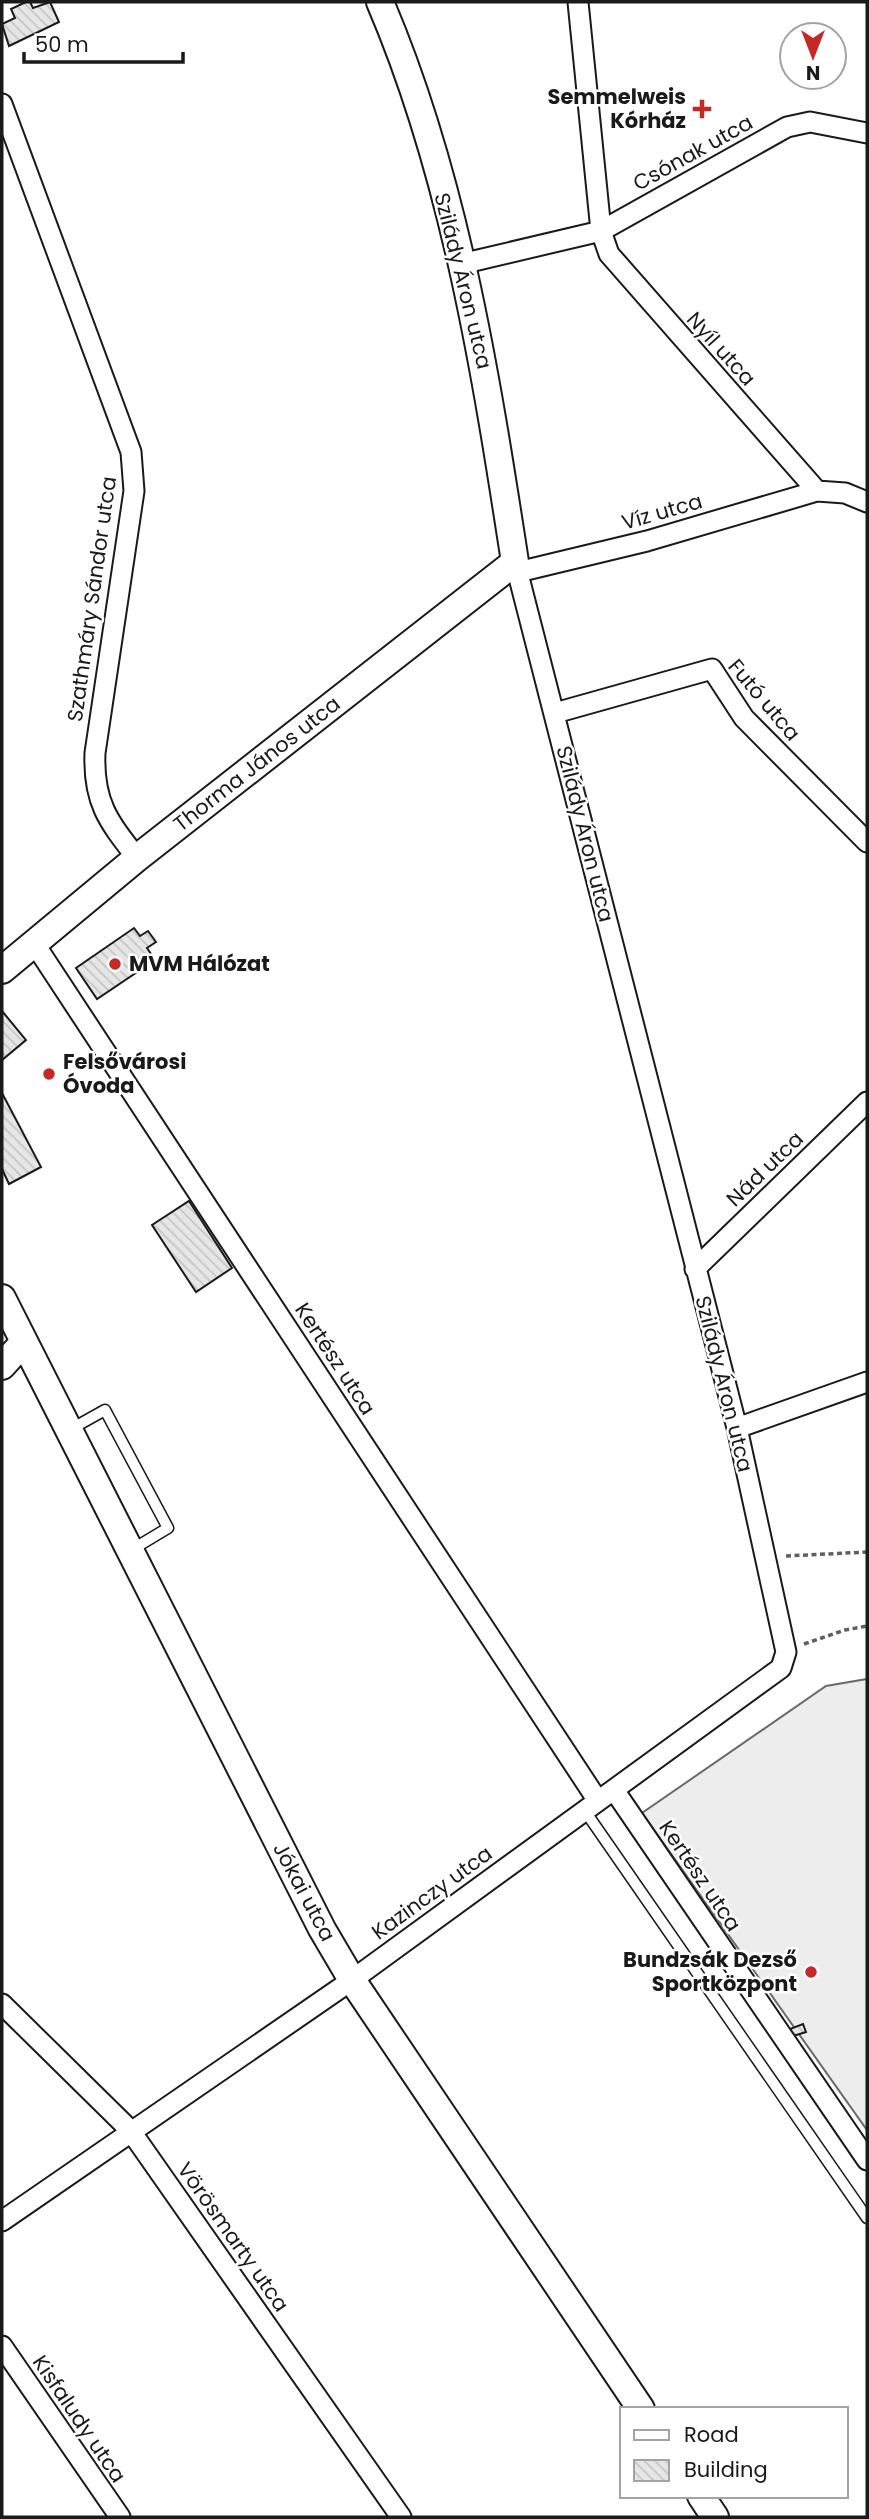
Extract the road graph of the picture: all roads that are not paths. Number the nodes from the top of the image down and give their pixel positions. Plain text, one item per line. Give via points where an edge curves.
1 (380, 2) edge
2 (578, 2) edge
3 (2, 104) edge
4 (867, 132) edge
5 (601, 231) junction
6 (461, 264) junction
7 (817, 491) junction
8 (867, 502) edge
9 (516, 567) junction
10 (555, 713) junction
11 (867, 842) edge
12 (137, 858) junction
13 (34, 943) junction
14 (2, 970) edge
15 (867, 1102) edge
16 (695, 1269) junction
17 (2, 1298) edge
18 (23, 1343) junction
19 (2, 1366) edge
20 (867, 1382) edge
21 (737, 1429) junction
22 (68, 1431) junction
23 (129, 1552) junction
24 (784, 1660) joint
25 (599, 1801) junction
26 (352, 1980) junction
27 (2, 2004) edge
28 (130, 2130) junction
29 (867, 2160) edge
30 (867, 2218) edge
31 (2, 2221) edge
32 (2, 2346) edge
33 (640, 2407) edge
34 (702, 2498) edge
35 (120, 2517) edge
36 (401, 2517) edge
37 (715, 2517) edge

1 - 6 street, Szilády Áron utca via 415,92
2 - 5 street, Nyíl utca
3 - 12 street, Szathmáry Sándor utca via 131,452 134,491 94,753 94,779 98,801 111,825
4 - 5 street, Csónak utca via 810,122 787,127
5 - 6 street, Csónak utca
5 - 7 street, Nyíl utca via 616,264
6 - 9 street, Szilády Áron utca via 484,357
7 - 8 street via 845,493
7 - 9 street, Víz utca via 647,541
9 - 10 street, Szilády Áron utca
9 - 12 street, Thorma János utca
10 - 11 street, Futó utca via 712,669 744,718
10 - 16 street, Szilády Áron utca
12 - 13 street, Thorma János utca
13 - 14 street, Thorma János utca
13 - 25 street, Kertész utca
15 - 16 street, Nád utca
16 - 21 street, Szilády Áron utca
17 - 18 street, Jókai utca
18 - 19 street
18 - 22 street, Jókai utca
20 - 21 street
21 - 24 street, Szilády Áron utca
22 - 23 street, Jókai utca
22 - 23 lane via 105,1410 168,1528
23 - 26 street, Jókai utca
24 - 25 street, Kazinczy utca
25 - 26 street, Kazinczy utca
25 - 29 street, Kertész utca
25 - 30 lane
26 - 28 street, Kazinczy utca
26 - 33 street, Jókai utca
27 - 28 street, Vörösmarty utca
28 - 31 street, Kazinczy utca
28 - 36 street, Vörösmarty utca
32 - 35 street, Kisfaludy utca
34 - 37 street

